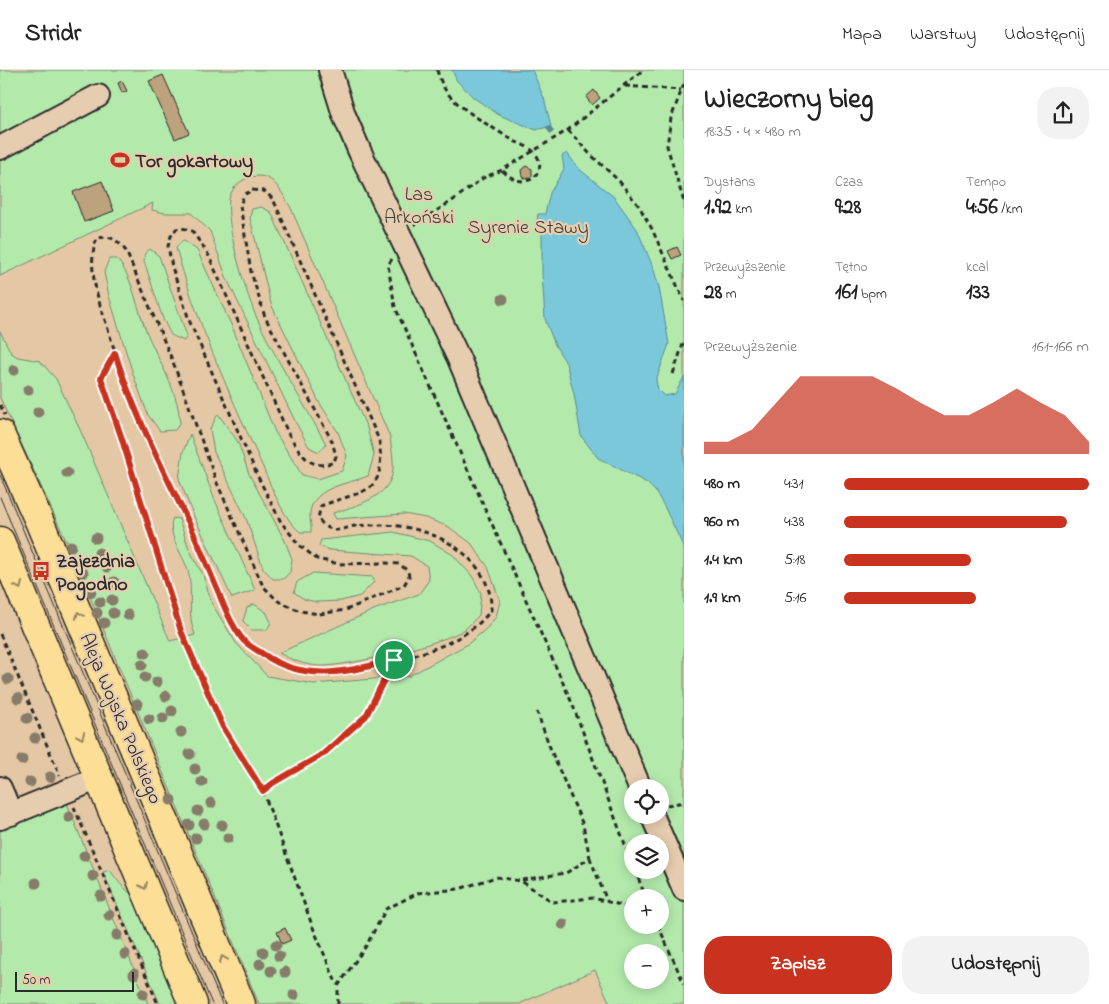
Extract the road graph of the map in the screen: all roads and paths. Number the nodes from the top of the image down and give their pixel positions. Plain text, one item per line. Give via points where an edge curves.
1 (330, 70) edge
2 (437, 70) edge
3 (643, 70) edge
4 (684, 84) edge
5 (624, 86) junction
6 (681, 90) junction
7 (98, 96) dead end
8 (568, 130) junction
9 (0, 148) edge
10 (533, 150) junction
11 (502, 170) junction
12 (684, 202) edge
13 (401, 238) junction
14 (684, 301) edge
15 (684, 341) edge
16 (115, 353) junction
17 (673, 374) dead end
18 (0, 434) edge
19 (0, 541) edge
20 (0, 634) edge
21 (394, 660) junction
22 (537, 712) dead end
23 (99, 778) junction
24 (636, 779) edge
25 (0, 788) edge
26 (67, 791) junction
27 (263, 791) junction
28 (684, 802) edge
29 (669, 805) edge
30 (5, 816) edge
31 (662, 824) edge
32 (624, 839) edge
33 (590, 858) junction
34 (521, 880) junction
35 (684, 889) edge
36 (607, 901) junction
37 (624, 906) edge
38 (662, 934) edge
39 (684, 984) edge
40 (338, 986) junction
41 (158, 1004) edge
42 (193, 1004) edge
43 (241, 1004) edge
44 (338, 1004) edge

1 - 13 street via 344,115
2 - 10 path via 446,92 459,103 487,124
3 - 5 path
4 - 6 path
5 - 6 path
5 - 8 path
6 - 12 path via 670,118 667,146
7 - 9 street
8 - 10 path
8 - 14 path via 639,206
10 - 11 path
10 - 11 path via 539,167 530,181 518,181
11 - 13 path via 483,178
13 - 24 street via 459,359
13 - 32 path via 388,266 395,307 572,703
15 - 17 path
16 - 21 path via 124,383 155,454 227,613 244,642 270,659 296,670 325,674 358,670
16 - 21 path via 100,302 93,262 97,238 108,236 118,241 126,251 139,278 217,483 263,586 278,601 300,611 319,614 346,610 404,585 409,577 408,571 399,564 339,564 317,559 299,545 281,522 259,479 189,320 168,246 176,229 182,228 192,231 206,252 288,433 303,457 325,466 334,462 336,456 332,441 265,317 251,272 240,205 244,195 252,190 264,191 273,199 364,403 382,460 379,476 371,488 321,506 318,518 323,526 336,530 383,525 410,527 430,533 466,556 480,572 489,591 491,610 481,624 459,638
16 - 27 path via 101,378 181,631 223,727
43 -> 18 main road, Aleja Wojska Polskiego
19 -> 23 main road
20 - 26 path
21 - 27 path via 366,716 323,754
22 - 33 path via 583,825
23 - 26 street
23 -> 42 main road
25 - 30 street
26 - 30 street
26 - 41 path
27 - 40 path
28 - 29 path
31 - 35 street
33 - 34 path via 566,873
33 - 36 path
34 - 36 path via 553,902 593,898
34 - 40 path via 496,877 459,889 418,893 386,909 366,946
36 - 37 path
38 - 39 path
40 - 44 path

